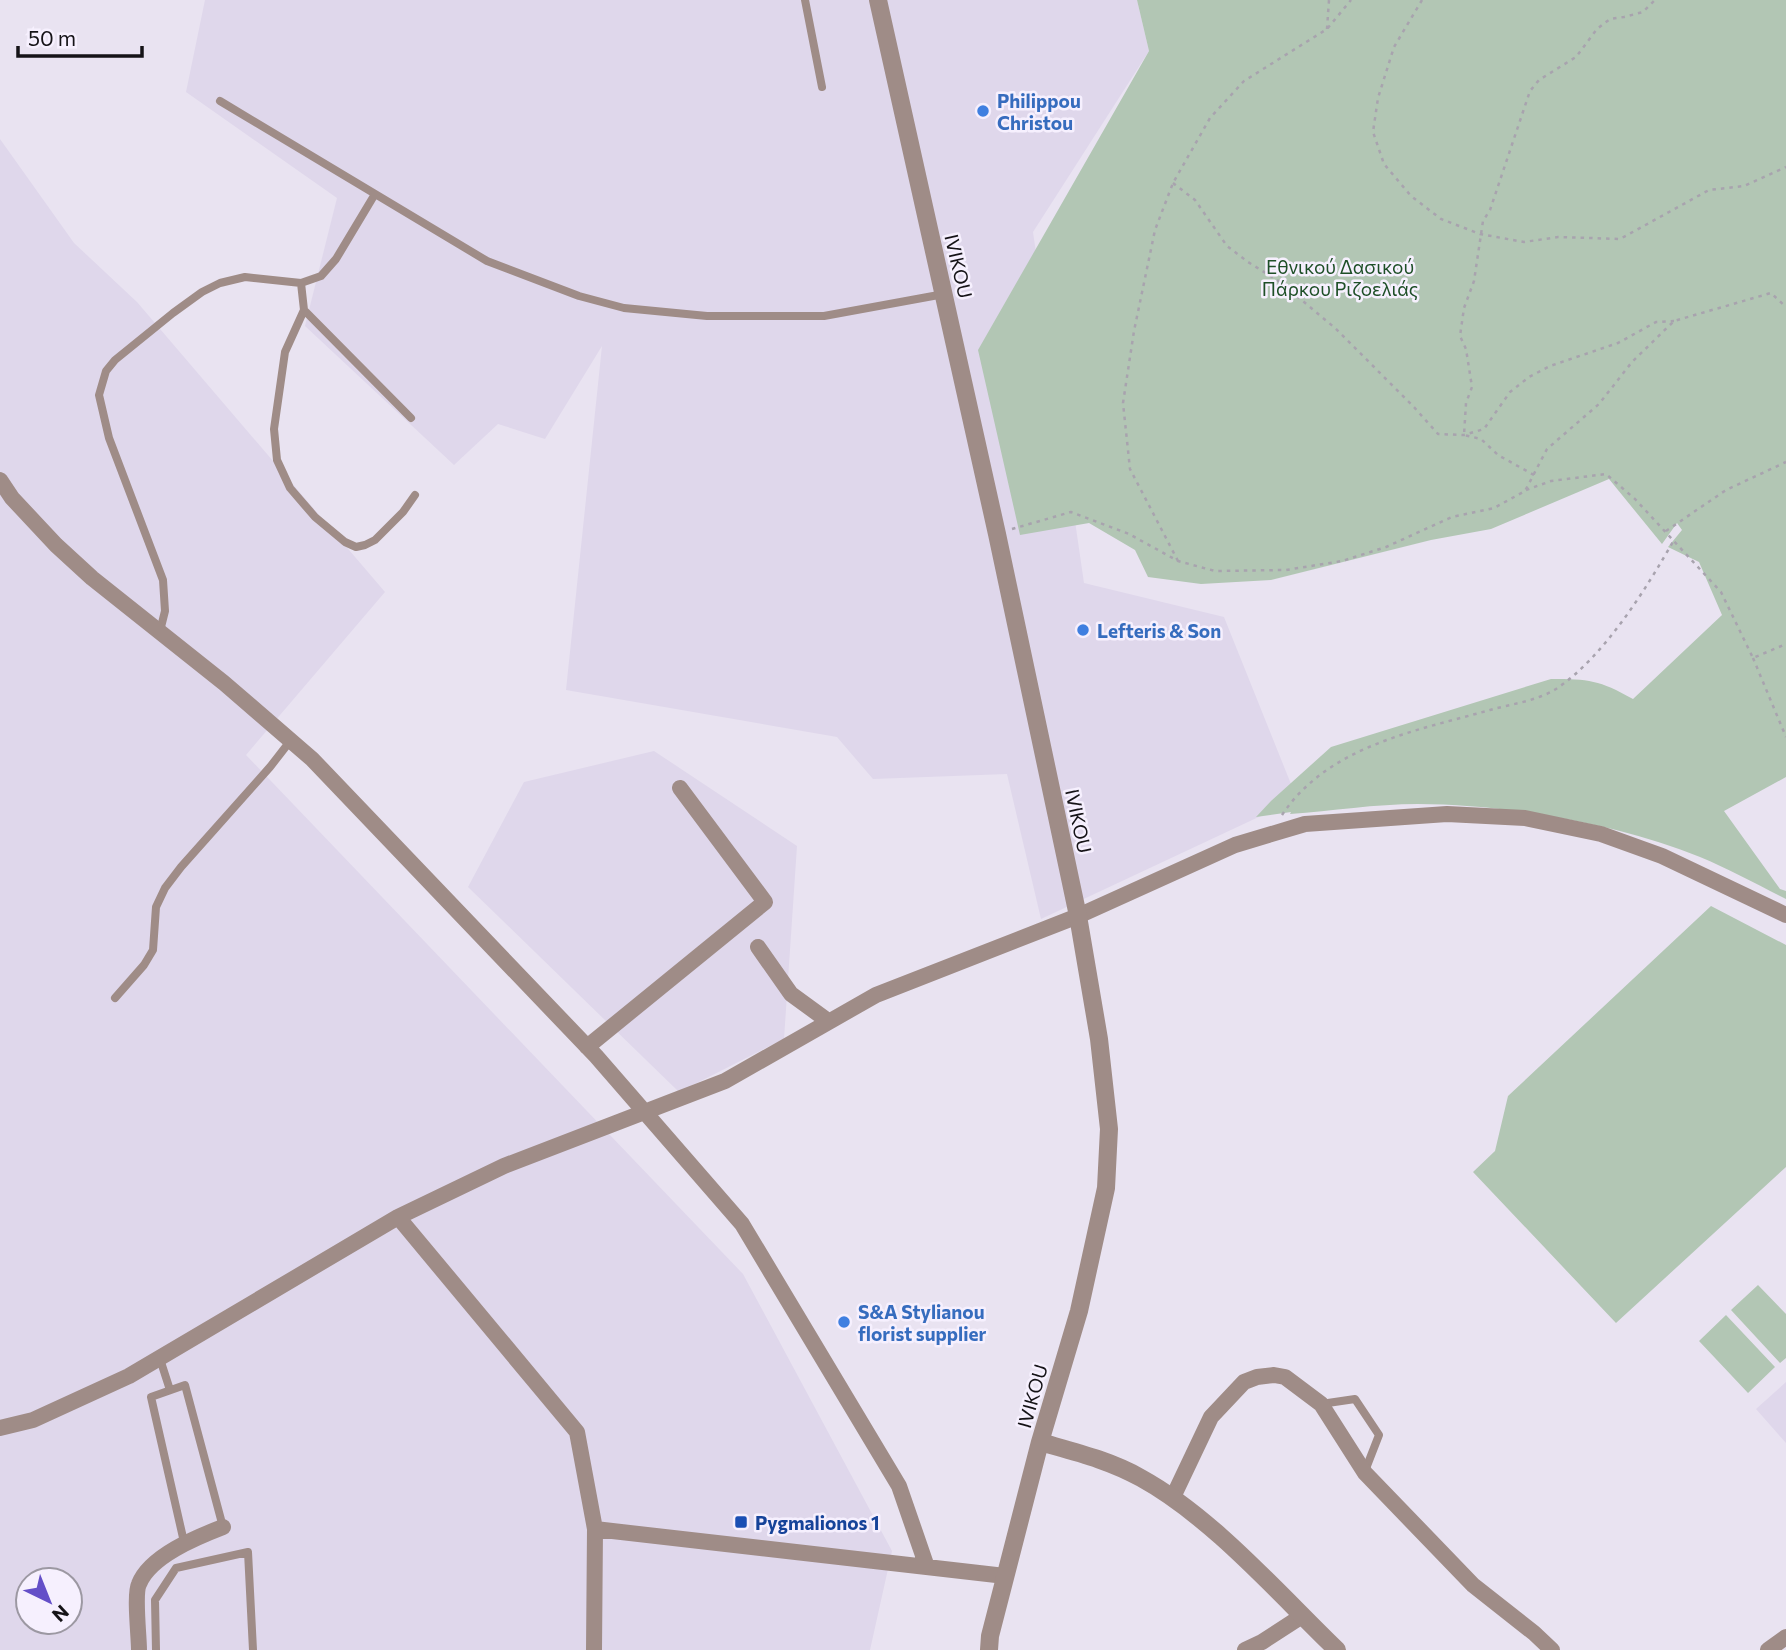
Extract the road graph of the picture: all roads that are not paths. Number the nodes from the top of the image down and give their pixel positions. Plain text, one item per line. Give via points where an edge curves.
1 (805, 0) edge
2 (878, 0) edge
3 (821, 87) dead end
4 (220, 101) dead end
5 (375, 194) junction
6 (300, 283) junction
7 (944, 294) junction
8 (304, 310) junction
9 (411, 418) dead end
10 (0, 480) edge
11 (415, 495) dead end
12 (160, 632) junction
13 (291, 740) junction
14 (680, 788) dead end
15 (1078, 915) junction
16 (1786, 915) edge
17 (758, 947) dead end
18 (115, 998) dead end
19 (828, 1021) junction
20 (587, 1047) junction
21 (645, 1112) junction
22 (398, 1217) junction
23 (159, 1359) junction
24 (170, 1390) junction
25 (1321, 1404) junction
26 (0, 1428) edge
27 (1041, 1442) junction
28 (1365, 1472) junction
29 (1173, 1497) junction
30 (223, 1527) joint
31 (595, 1529) junction
32 (184, 1542) junction
33 (927, 1567) junction
34 (1005, 1576) junction
35 (1301, 1616) junction
36 (1786, 1637) edge
37 (139, 1650) edge
38 (156, 1650) edge
39 (253, 1650) edge
40 (594, 1650) edge
41 (989, 1650) edge
42 (1245, 1650) edge
43 (1337, 1650) edge
44 (1552, 1650) edge
45 (1768, 1650) edge

1 - 3 lane
2 - 7 street, IVIKOU
4 - 5 lane
5 - 6 lane via 336,259 321,276
5 - 7 lane via 487,261 624,308 707,316 824,316
6 - 8 lane
6 - 12 lane via 245,277 220,283 173,313 116,360 101,382 99,395 109,438 163,580 165,611
7 - 15 street, IVIKOU
8 - 9 lane
8 - 11 lane via 285,352 274,429 277,460 290,488 315,517 356,547 375,540
10 - 12 street via 55,545
12 - 13 street
13 - 18 lane via 165,888 156,907 153,950
13 - 20 street
14 - 20 street via 765,902
15 - 16 street via 1235,845 1306,824 1447,814 1525,818 1601,834 1662,856
15 - 19 street via 876,995
15 - 27 street, IVIKOU via 1109,1129 1106,1188 1079,1311
17 - 19 street via 791,994
19 - 21 street via 725,1081
20 - 21 street
21 - 22 street via 504,1166
21 - 33 street via 742,1224 899,1486
22 - 23 street
22 - 31 street via 577,1432
23 - 24 lane
23 - 26 street via 33,1420
24 - 30 lane via 185,1385
24 - 32 lane via 151,1397
25 - 28 street
25 - 28 lane via 1356,1399 1379,1434
25 - 29 street via 1285,1377 1244,1382 1210,1417
27 - 29 street via 1102,1459
27 - 34 street, IVIKOU
28 - 44 street via 1473,1585
29 - 35 street
30 - 32 street
31 - 33 street
31 - 40 street
32 - 37 street via 146,1572 137,1586
33 - 34 street
34 - 41 street, IVIKOU
35 - 42 street
35 - 43 street
36 - 45 street
38 - 39 lane via 155,1600 176,1568 248,1552

